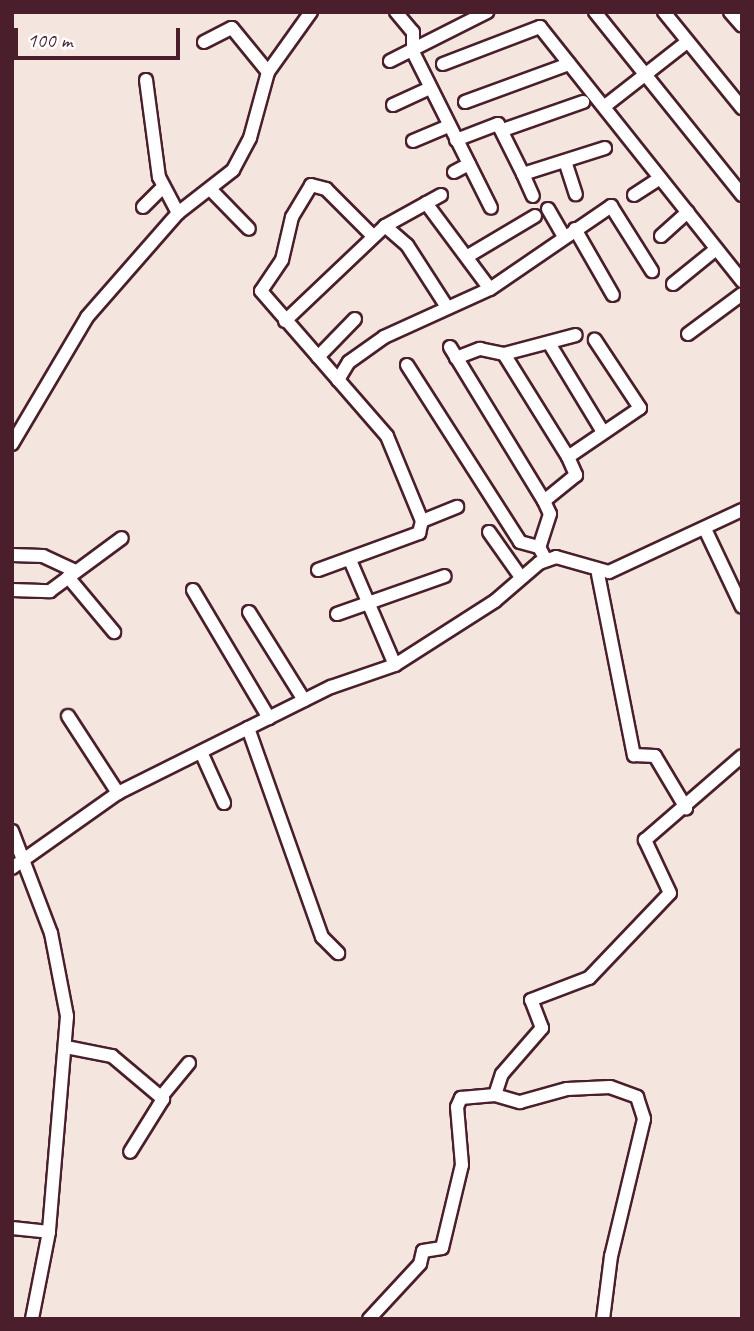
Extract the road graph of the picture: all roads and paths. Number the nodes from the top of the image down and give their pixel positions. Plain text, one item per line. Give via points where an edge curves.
1 (311, 12) edge
2 (396, 12) edge
3 (487, 12) edge
4 (595, 12) edge
5 (664, 12) edge
6 (730, 12) edge
7 (742, 26) edge
8 (687, 42) junction
9 (204, 43) dead end
10 (413, 52) junction
11 (390, 61) dead end
12 (443, 64) dead end
13 (569, 64) junction
14 (268, 72) junction
15 (646, 75) junction
16 (146, 80) dead end
17 (430, 88) junction
18 (465, 102) dead end
19 (583, 102) dead end
20 (393, 105) dead end
21 (605, 106) junction
22 (742, 108) edge
23 (448, 126) junction
24 (503, 130) junction
25 (456, 140) junction
26 (413, 141) dead end
27 (604, 148) dead end
28 (565, 161) junction
29 (468, 164) junction
30 (454, 172) dead end
31 (523, 174) junction
32 (660, 178) junction
33 (163, 187) junction
34 (211, 190) junction
35 (576, 194) dead end
36 (441, 195) dead end
37 (634, 195) dead end
38 (742, 195) edge
39 (533, 196) dead end
40 (426, 203) junction
41 (143, 207) dead end
42 (491, 208) dead end
43 (548, 209) dead end
44 (688, 212) junction
45 (178, 213) junction
46 (535, 216) dead end
47 (385, 226) junction
48 (249, 229) dead end
49 (570, 233) junction
50 (373, 236) junction
51 (661, 236) dead end
52 (716, 249) junction
53 (468, 256) junction
54 (652, 271) dead end
55 (742, 281) edge
56 (673, 284) dead end
57 (490, 289) junction
58 (742, 294) edge
59 (613, 295) dead end
60 (447, 307) junction
61 (355, 319) dead end
62 (285, 321) junction
63 (688, 334) dead end
64 (576, 335) dead end
65 (595, 340) dead end
66 (549, 343) junction
67 (504, 354) junction
68 (318, 358) junction
69 (407, 365) dead end
70 (338, 380) junction
71 (603, 432) junction
72 (12, 444) edge
73 (568, 457) junction
74 (544, 501) junction
75 (457, 507) dead end
76 (742, 510) edge
77 (422, 520) junction
78 (705, 529) junction
79 (489, 532) dead end
80 (122, 538) dead end
81 (539, 547) junction
82 (12, 555) edge
83 (350, 560) junction
84 (546, 560) junction
85 (318, 570) dead end
86 (71, 574) junction
87 (598, 574) junction
88 (445, 576) dead end
89 (520, 576) junction
90 (12, 590) edge
91 (193, 590) dead end
92 (369, 603) junction
93 (742, 607) edge
94 (249, 612) dead end
95 (337, 614) dead end
96 (114, 632) dead end
97 (395, 666) junction
98 (304, 700) junction
99 (68, 716) dead end
100 (269, 718) junction
101 (248, 728) junction
102 (201, 752) junction
103 (742, 756) edge
104 (118, 793) junction
105 (224, 803) dead end
106 (686, 808) junction
107 (12, 831) edge
108 (26, 859) junction
109 (12, 868) edge
110 (338, 953) dead end
111 (66, 1047) junction
112 (189, 1063) dead end
113 (495, 1095) junction
114 (161, 1097) junction
115 (130, 1152) dead end
116 (12, 1228) edge
117 (49, 1232) junction
118 (32, 1319) edge
119 (369, 1319) edge
120 (603, 1319) edge

1 - 14 street
2 - 10 street via 413,32
3 - 10 street
4 - 15 street
5 - 8 street
6 - 7 street
8 - 15 street
8 - 22 street
9 - 14 street via 232,28
10 - 11 street
10 - 17 street
12 - 13 street via 540,27
13 - 18 street
13 - 21 street
14 - 34 street via 241,158
15 - 21 street
15 - 38 street
16 - 33 street
17 - 20 street
17 - 23 street
19 - 24 street
21 - 32 street
23 - 25 street
23 - 26 street
24 - 25 street via 489,125
24 - 31 street
25 - 29 street
27 - 28 street
28 - 31 street
28 - 35 street
29 - 30 street
29 - 42 street
31 - 39 street
32 - 37 street
32 - 44 street
33 - 41 street
33 - 45 street
34 - 45 street
34 - 48 street
36 - 40 street
40 - 47 street
40 - 53 street
43 - 49 street
44 - 51 street
44 - 52 street
45 - 72 street via 87,317
46 - 53 street
47 - 50 street
47 - 60 street via 407,245
49 - 54 street via 611,206
49 - 57 street
49 - 59 street
50 - 62 street
50 - 62 street via 326,189 305,188 282,260 261,291
52 - 55 street
52 - 56 street
53 - 57 street
57 - 60 street
58 - 63 street
60 - 70 street via 384,337 349,362
61 - 68 street
62 - 68 street
64 - 66 street
65 - 71 street via 640,408
66 - 67 street
66 - 71 street
67 - 73 street
67 - 74 street via 480,349 453,353
68 - 70 street
69 - 81 street via 520,542
70 - 77 street via 387,436
71 - 73 street
73 - 74 street via 576,475
74 - 81 street via 550,514
75 - 77 street
76 - 78 street
77 - 83 street via 419,533
78 - 87 street
78 - 93 street
79 - 89 street
80 - 86 street
81 - 84 street
82 - 86 street via 43,556
83 - 85 street
83 - 92 street
84 - 87 street via 562,558
84 - 89 street
86 - 90 street via 47,592
86 - 96 street
87 - 106 street via 634,755 654,756
88 - 92 street
89 - 97 street via 495,601
91 - 100 street
92 - 95 street
92 - 97 street
94 - 98 street
97 - 98 street
98 - 100 street
99 - 104 street
100 - 101 street
101 - 102 street
101 - 110 street via 322,937
102 - 104 street
102 - 105 street
103 - 106 street
104 - 108 street
106 - 113 street via 645,841 670,893 589,978 531,1000 543,1026 502,1074
107 - 108 street
108 - 109 street
108 - 111 street via 63,983
111 - 114 street via 112,1056
111 - 117 street
112 - 114 street
113 - 119 street via 465,1096 457,1107 462,1165 440,1249 424,1251 421,1263
113 - 120 street via 520,1102 567,1089 610,1087 633,1093 642,1104 642,1136 611,1256
114 - 115 street via 164,1104
116 - 117 street
117 - 118 street

